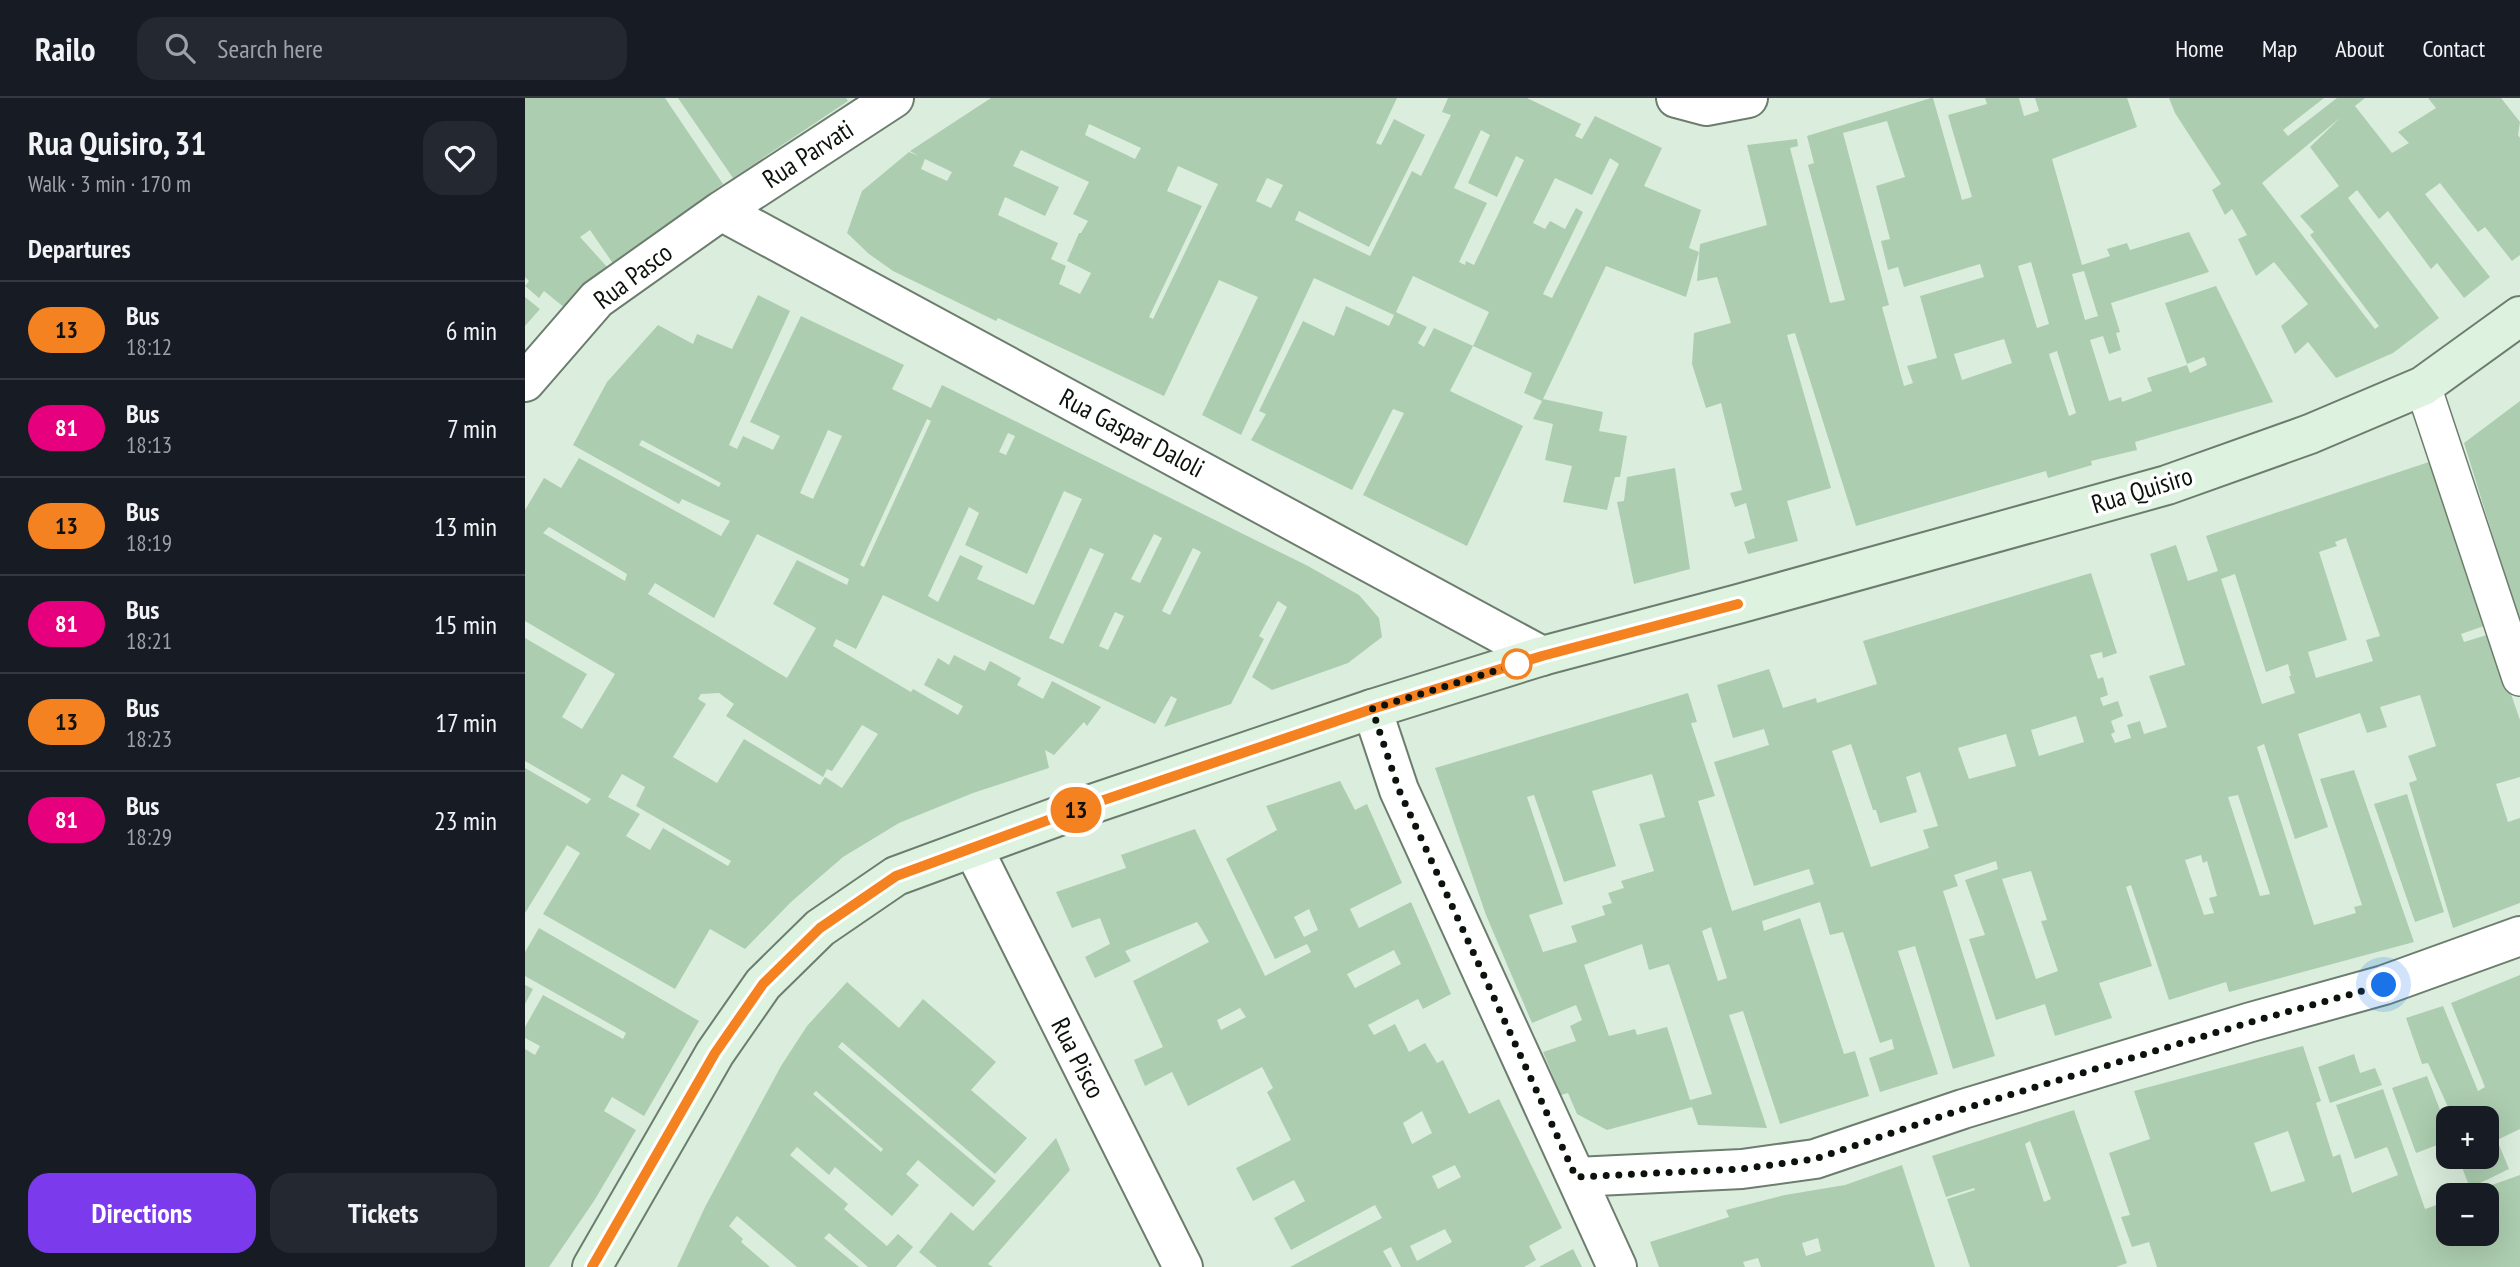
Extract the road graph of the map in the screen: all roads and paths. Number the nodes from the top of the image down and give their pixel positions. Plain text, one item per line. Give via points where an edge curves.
1 (894, 98) edge
2 (1676, 98) edge
3 (1748, 98) edge
4 (721, 211) junction
5 (2520, 316) edge
6 (525, 382) edge
7 (2423, 386) junction
8 (1542, 656) junction
9 (2520, 678) edge
10 (1372, 709) junction
11 (973, 848) junction
12 (2520, 936) edge
13 (1576, 1177) junction
14 (592, 1267) edge
15 (1183, 1267) edge
16 (1617, 1267) edge

1 - 4 street, Rua Parvati
2 - 3 street via 1706,106
4 - 6 street, Rua Pasco via 597,299
4 - 8 street, Rua Gaspar Daloli
5 - 7 street, Rua Quisiro
7 - 8 street, Rua Quisiro via 2310,434 2167,485
7 - 9 lane
8 - 10 street, Rua Quisiro
10 - 11 street, Rua Quisiro
10 - 13 street via 1399,790
11 - 14 street, Rua Quisiro via 896,876 820,928 763,984 715,1053
11 - 15 street, Rua Pisco
12 - 13 street via 2384,985 1963,1109 1815,1159 1741,1169
13 - 16 street

